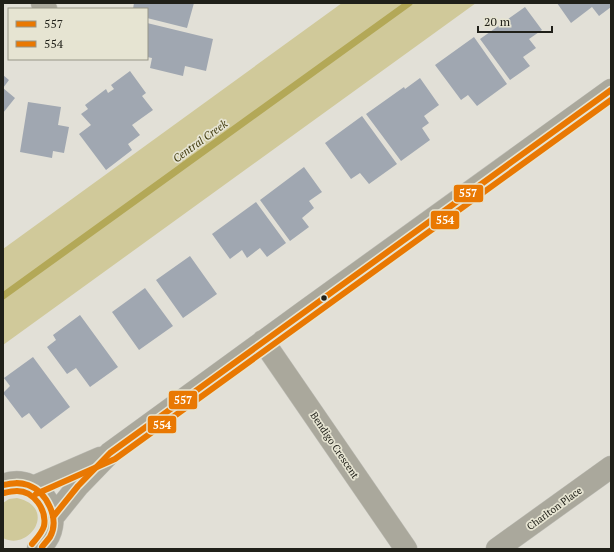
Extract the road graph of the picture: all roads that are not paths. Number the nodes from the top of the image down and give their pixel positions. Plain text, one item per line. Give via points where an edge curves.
1 (611, 90) edge
2 (263, 341) junction
3 (110, 453) junction
4 (611, 467) edge
5 (4, 482) edge
6 (33, 487) junction
7 (49, 537) edge
8 (406, 549) edge
9 (497, 549) edge

1 - 2 street
2 - 3 street
2 - 8 street, Bendigo Crescent
3 - 6 street
3 - 7 street via 78,486
4 - 9 street, Charlton Place
5 - 6 street
6 - 7 street via 50,505

